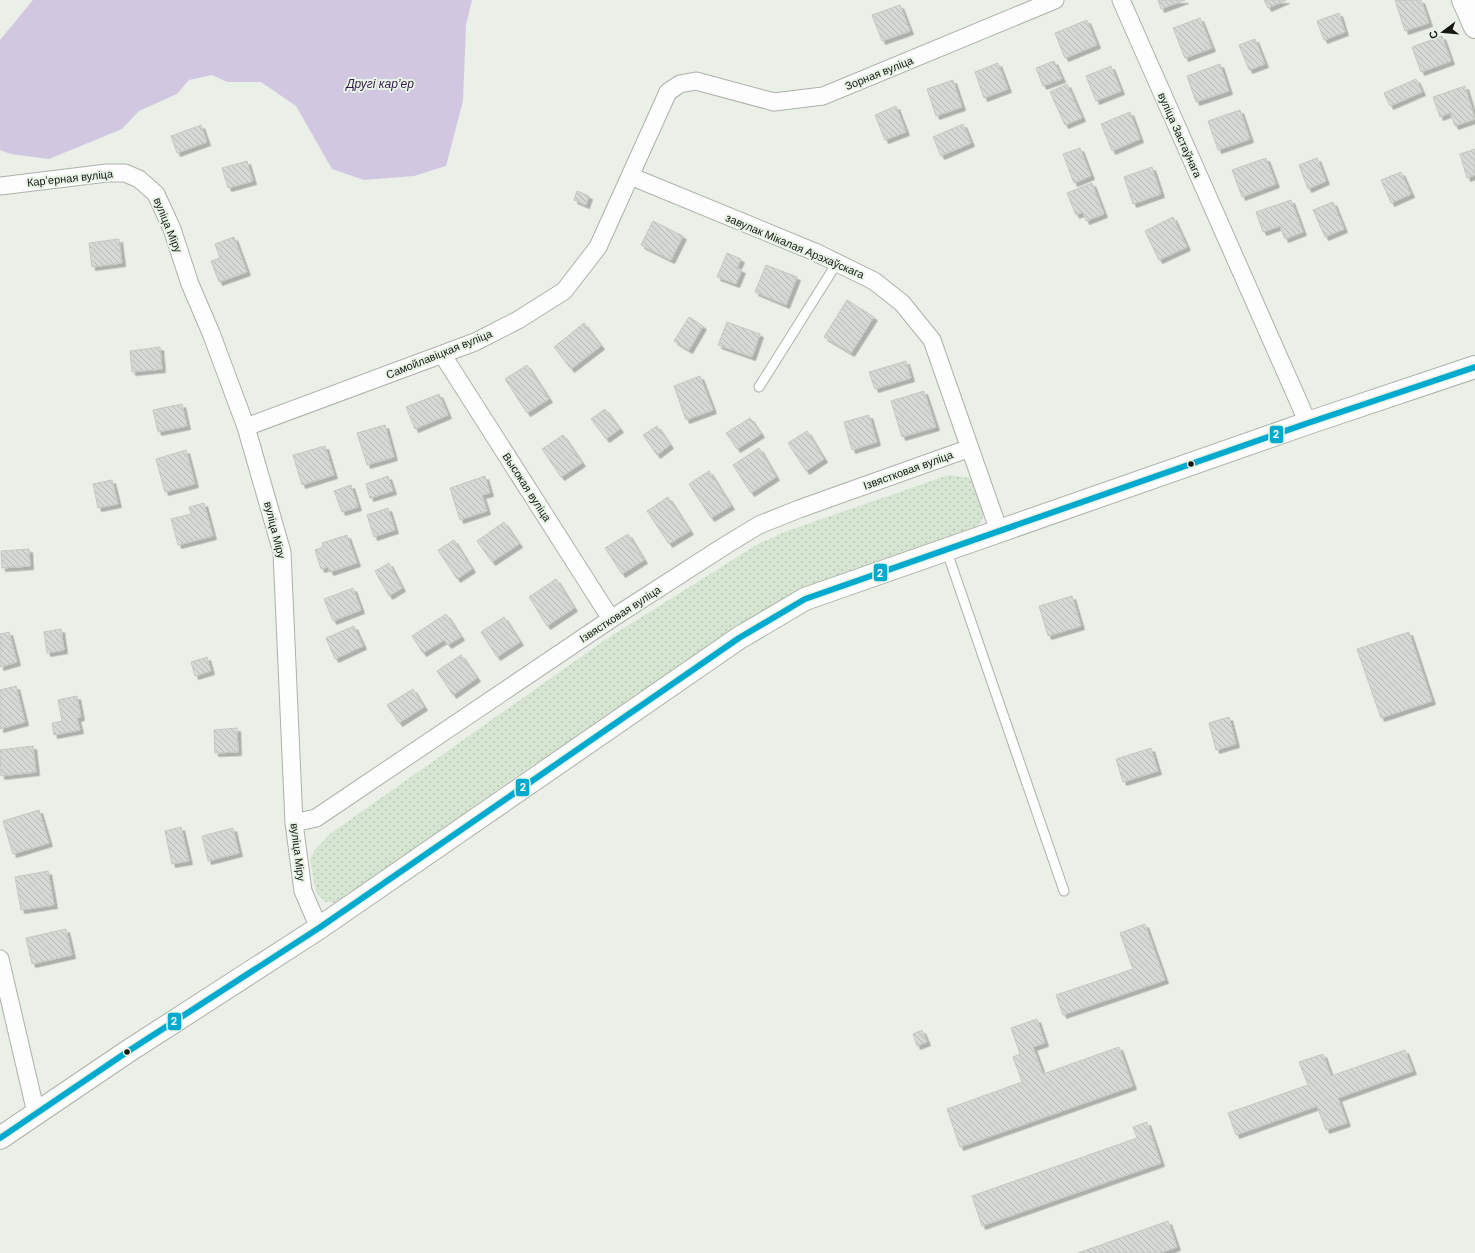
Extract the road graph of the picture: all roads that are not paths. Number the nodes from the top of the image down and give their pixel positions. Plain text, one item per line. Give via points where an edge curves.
1 (1055, 0) edge
2 (1121, 0) edge
3 (1463, 0) edge
4 (1475, 27) edge
5 (696, 81) joint
6 (630, 176) junction
7 (139, 179) joint
8 (0, 186) edge
9 (837, 263) junction
10 (442, 354) junction
11 (1475, 367) edge
12 (759, 387) dead end
13 (1308, 423) junction
14 (246, 427) junction
15 (970, 448) junction
16 (999, 531) junction
17 (946, 549) junction
18 (611, 619) junction
19 (294, 823) junction
20 (1064, 892) dead end
21 (319, 928) junction
22 (0, 959) edge
23 (36, 1113) junction
24 (0, 1138) edge

1 - 5 street, Зорная вуліца via 823,96 774,102
2 - 13 street, вуліца Застаўнага
3 - 4 street
5 - 6 street, Самойлавіцкая вуліца via 680,84 668,92
6 - 9 street, завулак Мікалая Арэхаўскага
6 - 10 street, Самойлавіцкая вуліца via 598,247 564,291 518,320 475,342
7 - 8 street, Карʼерная вуліца via 125,173 107,173
7 - 14 street, вуліца Міру via 156,194 172,229 190,284
9 - 12 lane
9 - 15 street, завулак Мікалая Арэхаўскага via 874,281 902,303 932,340
10 - 14 street, Самойлавіцкая вуліца
10 - 18 street, Высокая вуліца
11 - 13 street
13 - 16 street
14 - 19 street, вуліца Міру via 282,552
15 - 16 street, завулак Мікалая Арэхаўскага
15 - 18 street, Ізвястковая вуліца via 759,525
16 - 17 street
17 - 20 lane
17 - 21 street via 804,599 739,638
18 - 19 street, Ізвястковая вуліца via 316,818
19 - 21 street, вуліца Міру via 303,891
21 - 23 street
22 - 23 street
23 - 24 street

